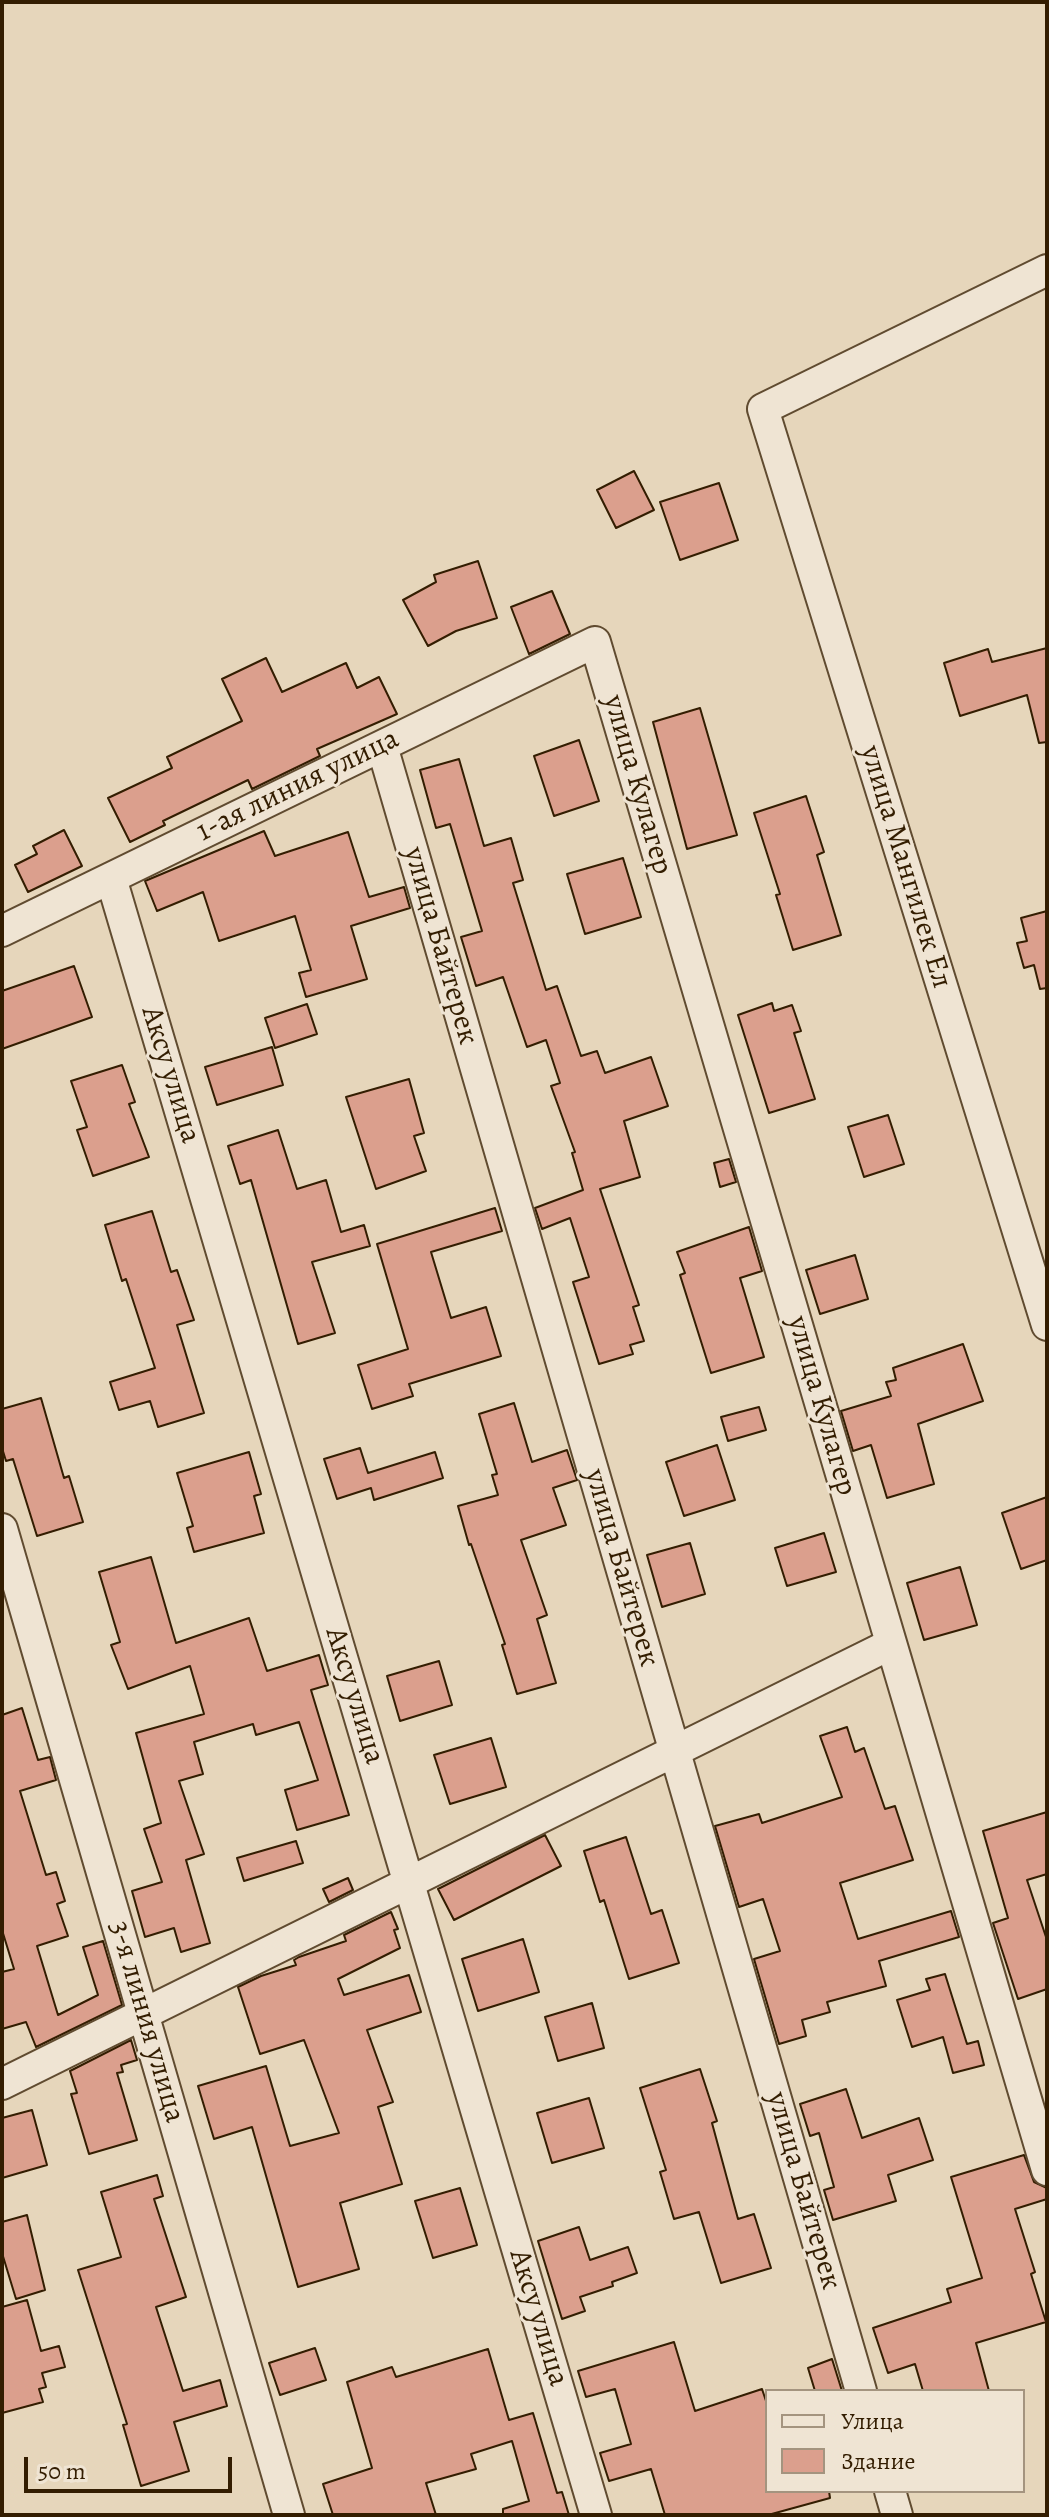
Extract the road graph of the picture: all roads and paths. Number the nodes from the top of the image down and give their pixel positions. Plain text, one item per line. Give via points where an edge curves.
1 (1045, 278) edge
2 (595, 642) joint
3 (382, 746) junction
4 (111, 878) junction
5 (2, 931) edge
6 (1047, 1325) edge
7 (2, 1529) edge
8 (891, 1644) junction
9 (675, 1751) junction
10 (409, 1883) junction
11 (143, 2014) junction
12 (2, 2084) edge
13 (1047, 2170) edge
14 (860, 2389) edge
15 (891, 2493) edge
16 (289, 2515) edge
17 (596, 2515) edge
18 (897, 2515) edge

1 - 6 street, улица Мангилек Ел via 763,409
2 - 3 street, 1-ая линия улица
2 - 8 street, улица Кулагер
3 - 4 street, 1-ая линия улица
3 - 9 street, улица Байтерек
4 - 5 street, 1-ая линия улица
4 - 10 street, Аксу улица
7 - 11 street, 3-я линия улица
8 - 9 street
8 - 13 street, улица Кулагер
9 - 10 street
9 - 14 street, улица Байтерек
10 - 11 street
10 - 17 street, Аксу улица
11 - 12 street
11 - 16 street, 3-я линия улица
15 - 18 street

